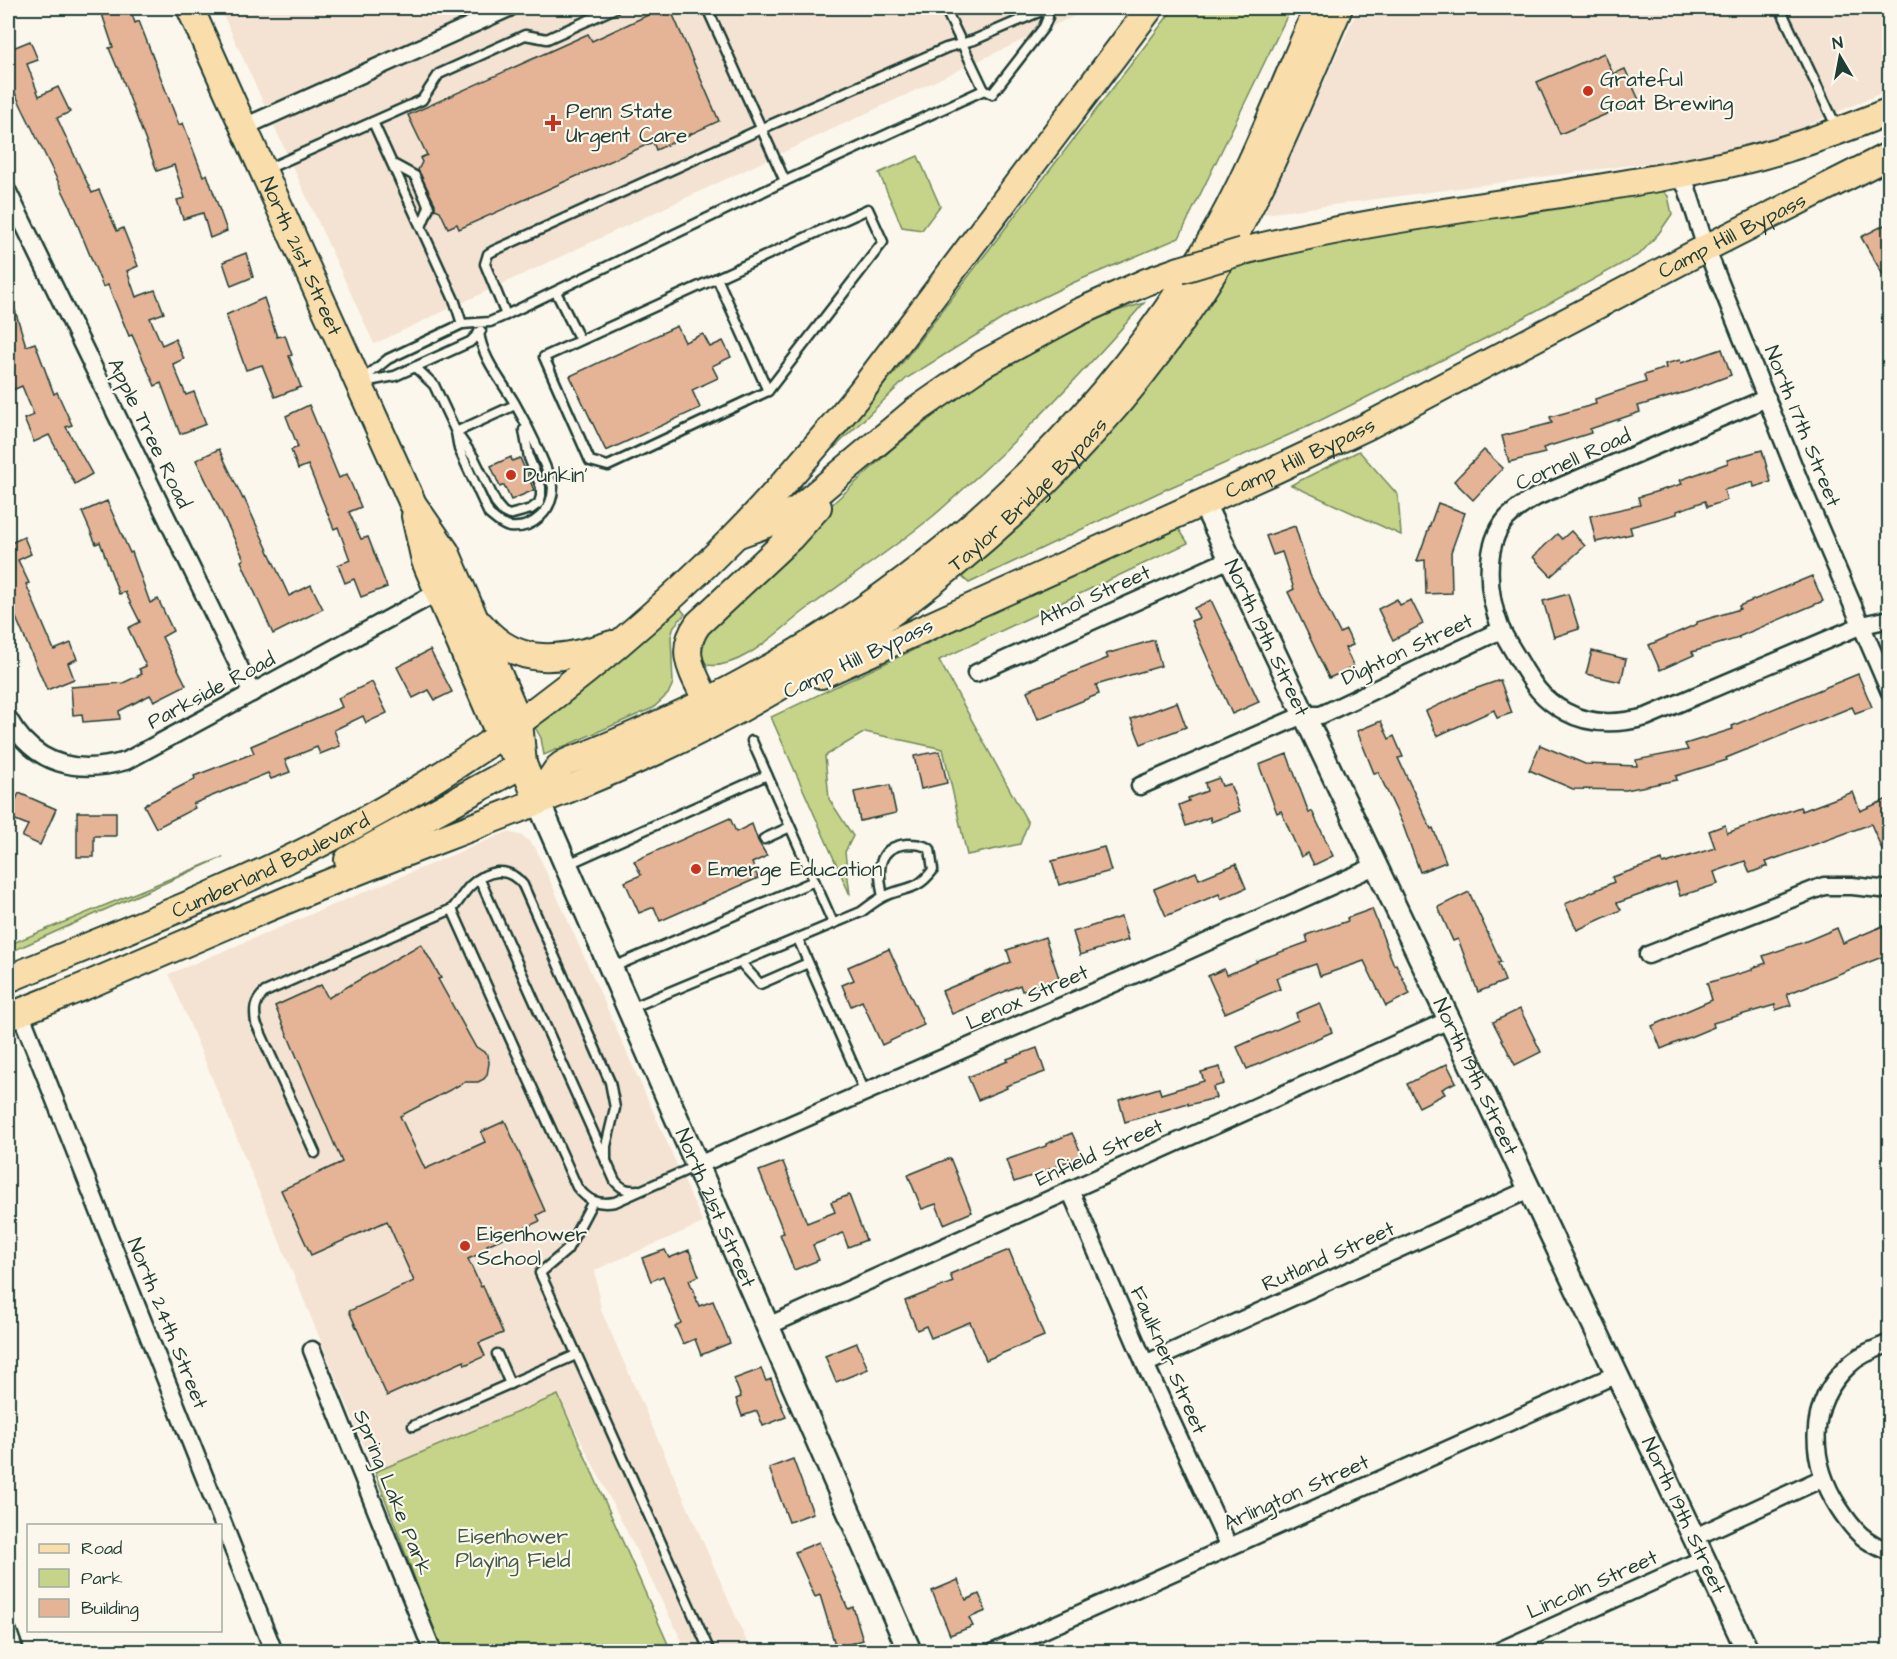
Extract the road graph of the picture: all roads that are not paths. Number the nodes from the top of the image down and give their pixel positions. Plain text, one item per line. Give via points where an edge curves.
1 (190, 8) edge
2 (509, 8) edge
3 (615, 8) edge
4 (707, 8) edge
5 (945, 8) edge
6 (1150, 8) edge
7 (1318, 8) edge
8 (1339, 8) edge
9 (1780, 8) edge
10 (963, 44) junction
11 (984, 90) junction
12 (1890, 111) edge
13 (373, 122) junction
14 (244, 127) junction
15 (761, 129) junction
16 (1838, 132) junction
17 (1890, 155) edge
18 (392, 164) junction
19 (264, 171) junction
20 (1678, 175) junction
21 (785, 181) junction
22 (8, 192) edge
23 (421, 228) junction
24 (1706, 248) junction
25 (717, 278) junction
26 (556, 292) junction
27 (506, 315) junction
28 (490, 322) junction
29 (462, 324) junction
30 (479, 333) junction
31 (580, 340) junction
32 (415, 367) junction
33 (360, 382) junction
34 (768, 391) junction
35 (1767, 398) junction
36 (515, 405) junction
37 (456, 432) junction
38 (876, 442) junction
39 (1203, 502) junction
40 (413, 504) junction
41 (736, 535) junction
42 (1230, 559) junction
43 (438, 592) junction
44 (474, 616) junction
45 (1890, 619) edge
46 (1862, 625) junction
47 (1501, 630) junction
48 (624, 640) junction
49 (976, 673) dead end
50 (1890, 692) edge
51 (252, 693) junction
52 (707, 702) junction
53 (1303, 715) junction
54 (8, 718) edge
55 (509, 729) junction
56 (698, 731) junction
57 (752, 741) dead end
58 (523, 764) junction
59 (767, 775) junction
60 (1140, 786) dead end
61 (538, 801) junction
62 (790, 827) junction
63 (764, 839) dead end
64 (566, 865) junction
65 (1375, 866) junction
66 (480, 879) junction
67 (814, 880) junction
68 (1890, 890) edge
69 (883, 897) junction
70 (453, 909) junction
71 (251, 914) junction
72 (833, 923) junction
73 (798, 939) junction
74 (1648, 955) dead end
75 (741, 963) junction
76 (808, 963) junction
77 (611, 969) junction
78 (8, 979) edge
79 (628, 1009) junction
80 (14, 1014) edge
81 (1449, 1020) junction
82 (865, 1092) junction
83 (315, 1153) dead end
84 (606, 1162) junction
85 (696, 1166) junction
86 (1530, 1189) junction
87 (641, 1190) junction
88 (1070, 1190) junction
89 (593, 1201) junction
90 (768, 1326) junction
91 (1890, 1343) edge
92 (312, 1350) dead end
93 (497, 1354) dead end
94 (576, 1355) junction
95 (1145, 1364) junction
96 (1617, 1374) junction
97 (510, 1384) junction
98 (413, 1426) dead end
99 (1823, 1478) junction
100 (222, 1524) edge
101 (222, 1524) edge
102 (1695, 1537) junction
103 (1229, 1547) junction
104 (1890, 1552) edge
105 (1705, 1557) junction
106 (8, 1632) edge
107 (15, 1652) edge
108 (274, 1652) edge
109 (433, 1652) edge
110 (710, 1652) edge
111 (910, 1652) edge
112 (994, 1652) edge
113 (1497, 1652) edge
114 (1749, 1652) edge

1 - 14 main road, North 21st Street
2 - 14 street
3 - 13 lane via 547,39 525,35 439,74 422,100
4 - 15 lane
5 - 10 lane
6 - 41 main road via 860,393
7 - 52 main road via 1207,248 1151,332 1087,410 980,517 902,581 820,637
8 - 56 main road, Taylor Bridge Bypass via 1269,166 1223,257 1166,343 1101,422 1031,497 914,597 813,664
9 - 16 lane
10 - 11 lane
10 - 11 lane via 1041,11 1048,14 1044,27 992,94
10 - 15 lane
11 - 21 lane
12 - 16 main road
13 - 18 lane
13 - 19 lane
14 - 19 main road, North 21st Street
15 - 21 lane
15 - 27 lane via 488,254 485,264
16 - 20 main road via 1761,156
17 - 24 main road, Camp Hill Bypass
18 - 23 lane
18 - 23 lane via 415,176 429,207
19 - 33 main road, North 21st Street
20 - 24 street, North 17th Street via 1687,188
20 - 38 main road, bridge via 1357,226 1242,251 1180,270 1113,296 1016,345 954,383
21 - 26 lane
22 - 51 street, Apple Tree Road
23 - 29 lane
24 - 35 street, North 17th Street
24 - 39 main road, Camp Hill Bypass via 1366,427
25 - 31 lane
25 - 34 lane
25 - 34 lane via 868,209 883,242
26 - 27 lane
26 - 31 lane
27 - 28 lane
28 - 29 lane
28 - 30 lane
29 - 33 lane via 388,359
30 - 32 lane via 470,342
30 - 36 lane via 485,355
31 - 34 lane via 544,357 590,461 608,466
32 - 33 lane via 395,376
32 - 37 lane via 434,386
33 - 40 main road, North 21st Street
35 - 46 street, North 17th Street
35 - 47 street, Cornell Road via 1520,506 1498,532 1490,560 1491,591
36 - 37 lane
36 - 37 lane via 541,487 539,503 531,509 509,515 503,512
38 - 41 main road via 798,509
38 - 52 main road via 791,537 692,633 689,660
39 - 42 street, North 19th Street
39 - 56 main road, Camp Hill Bypass
40 - 43 main road, North 21st Street via 425,561
40 - 44 main road, North 21st Street via 446,552
41 - 48 main road
42 - 49 street, Athol Street
42 - 53 street, North 19th Street
43 - 51 street, Parkside Road
43 - 55 main road, North 21st Street
44 - 48 main road via 503,645 536,657 570,656
44 - 55 main road, North 21st Street
45 - 46 street, Dighton Street
46 - 47 street, Dighton Street via 1646,717 1603,723 1567,713 1549,701 1537,690
46 - 50 street, North 17th Street
47 - 53 street, Dighton Street via 1321,714
48 - 55 main road
51 - 54 street, Parkside Road via 126,761 106,767 78,768 38,753 21,738
52 - 61 main road via 560,766
53 - 60 street, Dighton Street
53 - 65 street, North 19th Street
55 - 58 main road, North 21st Street
55 - 78 main road, Cumberland Boulevard via 403,799 313,848
56 - 61 main road, Taylor Bridge Bypass
57 - 59 lane
58 - 61 main road, North 21st Street
58 - 71 main road
59 - 62 lane
59 - 64 lane
61 - 64 main road, North 21st Street
61 - 71 main road, Cumberland Boulevard
62 - 63 lane
62 - 67 lane
64 - 77 main road, North 21st Street
65 - 81 street, North 19th Street
65 - 82 street, Lenox Street
66 - 70 lane
66 - 84 lane
66 - 84 lane via 506,871 523,885 614,1094
67 - 72 lane
67 - 77 lane
68 - 74 street via 1824,886
69 - 69 lane via 925,881 933,870 930,849 903,845 884,854 879,880
69 - 72 lane via 861,912
70 - 83 lane via 259,998 254,1012 256,1023
70 - 89 lane via 577,1187
71 - 80 main road, Cumberland Boulevard
72 - 73 lane
73 - 75 lane
73 - 76 lane
75 - 76 lane via 760,984
75 - 79 lane
76 - 82 lane
77 - 79 main road, North 21st Street
79 - 85 main road, North 21st Street
80 - 101 street, North 24th Street
81 - 86 street, North 19th Street
81 - 88 street, Enfield Street
82 - 85 street, Lenox Street
84 - 87 lane via 620,1187
85 - 87 lane
85 - 90 main road, North 21st Street
86 - 95 street, Rutland Street
86 - 96 street, North 19th Street
87 - 89 lane via 615,1202
88 - 90 street, Enfield Street
88 - 95 street, Faulkner Street
89 - 94 lane via 567,1250 540,1273
90 - 111 main road, North 21st Street
91 - 99 street via 1855,1359 1823,1401 1816,1447
92 - 109 street, Spring Lake Park
93 - 97 lane
94 - 97 lane
94 - 110 lane
95 - 103 street, Faulkner Street
96 - 102 street, North 19th Street
96 - 103 street, Arlington Street
97 - 98 lane
99 - 102 street
99 - 104 street via 1851,1527 1871,1544
100 - 108 street, North 24th Street
102 - 105 street, North 19th Street
103 - 112 street, Arlington Street
105 - 113 street, Lincoln Street
105 - 114 street, North 19th Street
106 - 107 street

